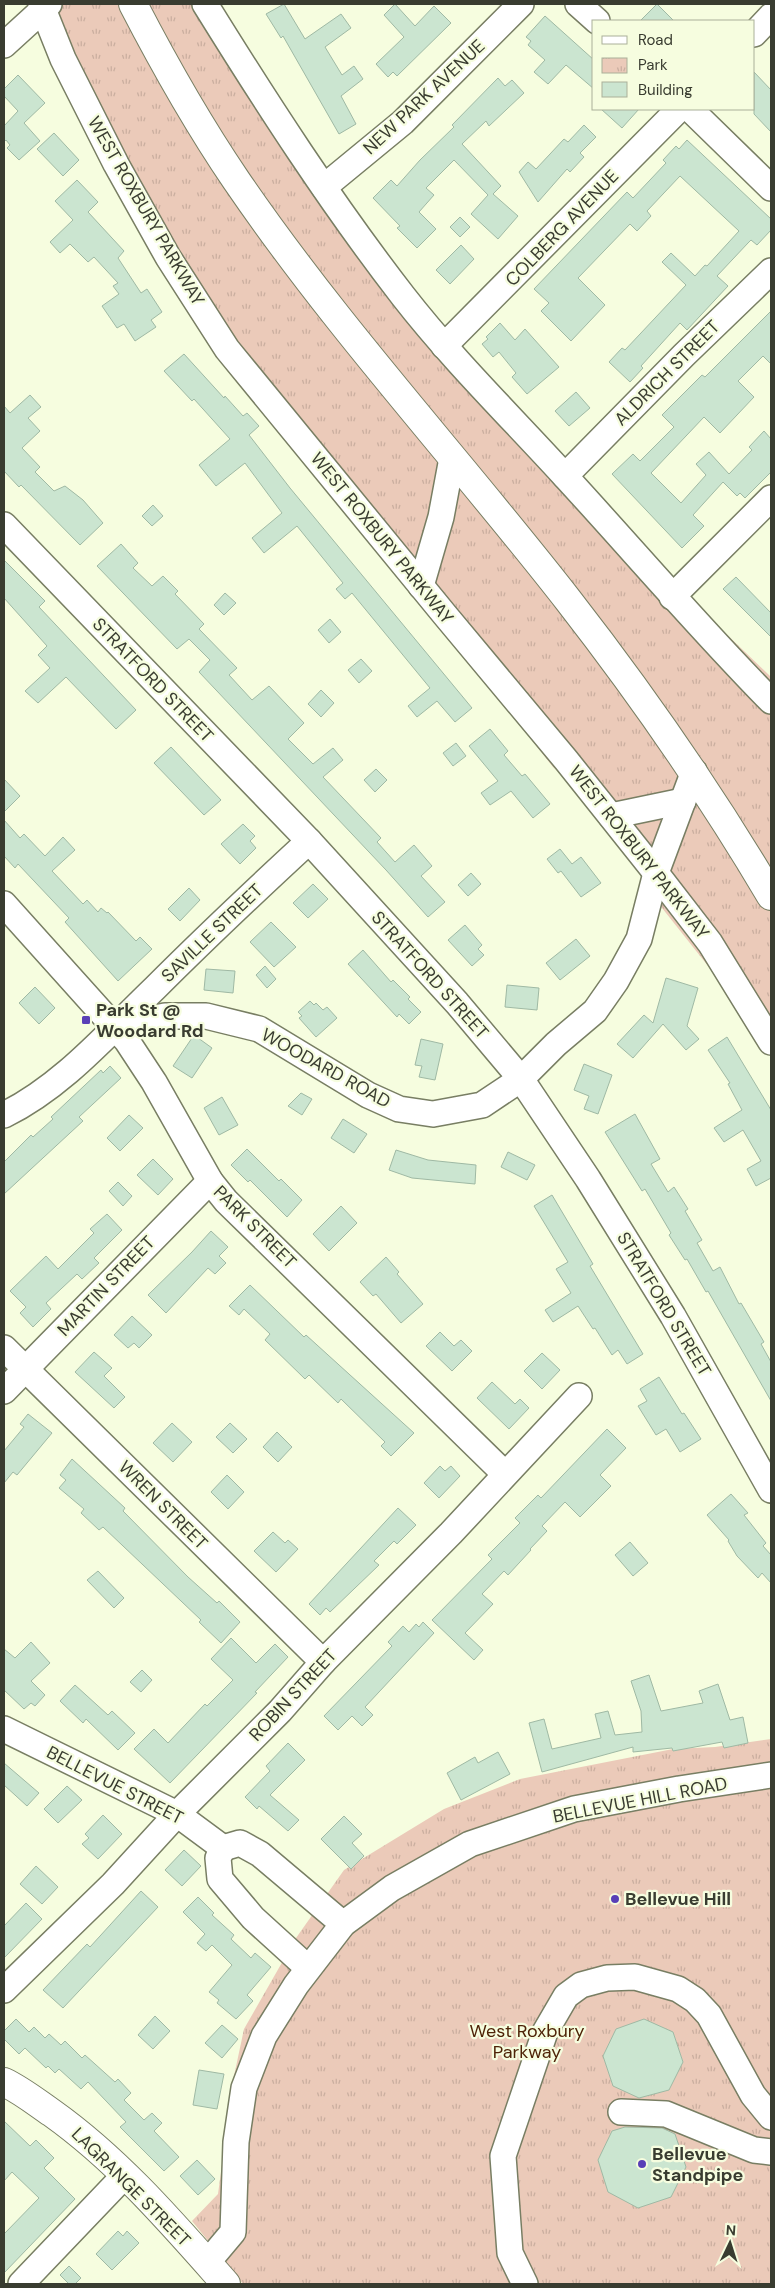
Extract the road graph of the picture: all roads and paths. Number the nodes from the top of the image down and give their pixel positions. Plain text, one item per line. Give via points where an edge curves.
1 (133, 4) edge
2 (205, 4) edge
3 (520, 4) edge
4 (578, 4) edge
5 (45, 6) edge
6 (771, 16) edge
7 (596, 20) edge
8 (755, 33) edge
9 (4, 45) edge
10 (678, 110) edge
11 (691, 110) edge
12 (324, 187) junction
13 (771, 188) edge
14 (771, 271) edge
15 (444, 346) junction
16 (452, 458) junction
17 (565, 476) junction
18 (771, 498) edge
19 (4, 526) edge
20 (421, 586) junction
21 (672, 597) junction
22 (771, 701) edge
23 (694, 772) junction
24 (683, 801) junction
25 (611, 816) junction
26 (309, 840) junction
27 (656, 873) junction
28 (771, 896) edge
29 (4, 904) edge
30 (116, 1026) junction
31 (771, 1042) edge
32 (521, 1079) junction
33 (4, 1115) edge
34 (210, 1181) junction
35 (4, 1348) edge
36 (26, 1368) junction
37 (4, 1391) edge
38 (579, 1396) dead end
39 (505, 1474) junction
40 (771, 1490) edge
41 (323, 1662) junction
42 (4, 1729) edge
43 (771, 1775) edge
44 (177, 1814) junction
45 (223, 1848) junction
46 (342, 1924) junction
47 (308, 1968) junction
48 (4, 1990) edge
49 (4, 2082) edge
50 (622, 2112) dead end
51 (771, 2117) edge
52 (771, 2152) edge
53 (125, 2175) junction
54 (207, 2263) junction
55 (21, 2284) edge
56 (226, 2284) edge
57 (525, 2284) edge

1 - 16 main road via 235,178 320,294
2 - 12 street
3 - 12 street, NEW PARK AVENUE via 403,122
4 - 7 street
5 - 9 street
5 - 20 street, WEST ROXBURY PARKWAY via 63,59 168,257 222,340
6 - 8 street
10 - 15 street, COLBERG AVENUE
11 - 13 street
12 - 15 street via 403,296
14 - 17 street, ALDRICH STREET
15 - 17 street
16 - 20 street via 441,517
16 - 23 main road via 574,608
17 - 21 street
18 - 21 street
19 - 26 street, STRATFORD STREET
20 - 25 street, WEST ROXBURY PARKWAY
21 - 22 street
23 - 24 street, WOODARD ROAD
23 - 28 main road
24 - 25 street
24 - 27 street, WOODARD ROAD
25 - 27 street, WEST ROXBURY PARKWAY
26 - 30 street, SAVILLE STREET
26 - 32 street, STRATFORD STREET via 457,1003
27 - 31 street, WEST ROXBURY PARKWAY via 710,942
27 - 32 street, WOODARD ROAD via 639,939 616,981 595,1011
29 - 30 street, PARK STREET
30 - 32 street, WOODARD ROAD via 165,1016 206,1016 259,1029 368,1096 399,1109 433,1114 482,1105
30 - 33 street via 51,1085
30 - 34 street, PARK STREET via 140,1060
32 - 40 street, STRATFORD STREET via 673,1316
34 - 36 street, MARTIN STREET
34 - 39 street, PARK STREET via 226,1201
35 - 36 street, WREN STREET
36 - 37 street, MARTIN STREET
36 - 41 street, WREN STREET
38 - 39 street, ROBIN STREET
39 - 41 street, ROBIN STREET
41 - 44 street, ROBIN STREET via 280,1711
42 - 44 street, BELLEVUE STREET
43 - 46 street, BELLEVUE HILL ROAD via 574,1809 470,1844 392,1888
44 - 45 street, BELLEVUE STREET
44 - 48 street, ROBIN STREET via 113,1884
45 - 46 street via 240,1843 260,1854
45 - 47 street via 218,1858 220,1880 253,1918
46 - 47 street, BELLEVUE HILL ROAD
47 - 54 street, BELLEVUE HILL ROAD via 264,2036 244,2088 236,2142 233,2232
49 - 53 main road, LAGRANGE STREET via 18,2088 77,2131
50 - 52 street via 666,2114 754,2150
51 - 57 street via 753,2095 709,2015 694,2000 678,1989 635,1976 607,1978 580,1985 566,1996 544,2032 503,2156 510,2253
53 - 54 main road, LAGRANGE STREET
53 - 55 street
54 - 56 main road, LAGRANGE STREET

